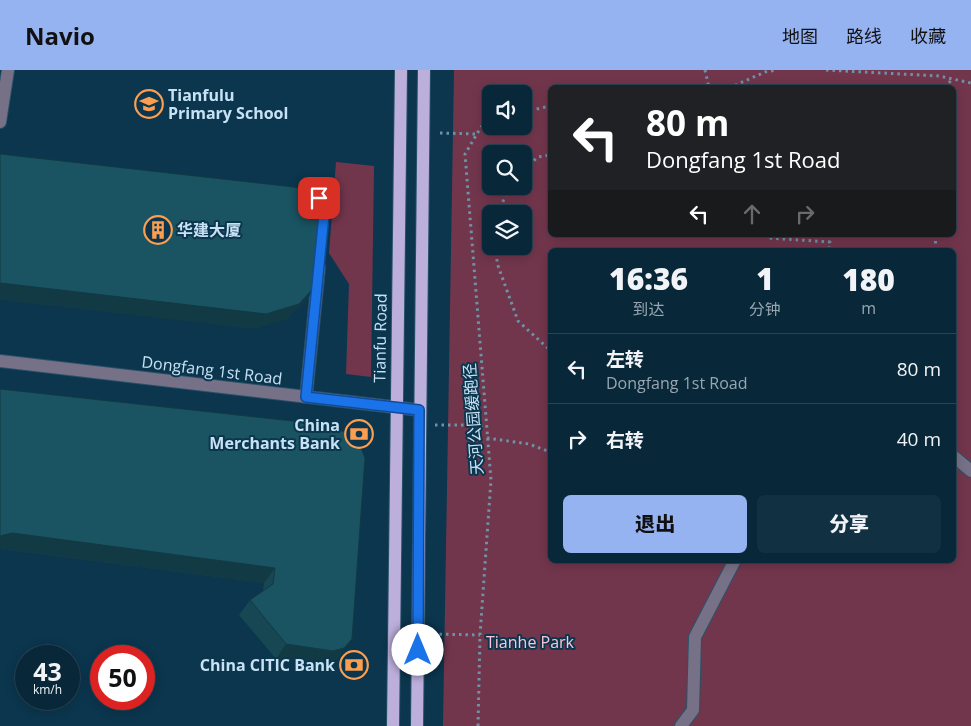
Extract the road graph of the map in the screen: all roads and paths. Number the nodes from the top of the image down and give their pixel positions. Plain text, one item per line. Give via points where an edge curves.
1 (8, 70) edge
2 (401, 70) edge
3 (424, 70) edge
4 (705, 70) edge
5 (776, 70) edge
6 (826, 70) edge
7 (952, 79) junction
8 (971, 83) edge
9 (708, 85) edge
10 (736, 85) edge
11 (948, 85) edge
12 (548, 106) edge
13 (532, 110) edge
14 (0, 122) edge
15 (482, 126) edge
16 (423, 132) junction
17 (477, 134) junction
18 (548, 155) edge
19 (532, 162) edge
20 (767, 237) edge
21 (829, 248) edge
22 (320, 253) edge
23 (497, 255) edge
24 (548, 348) edge
25 (0, 361) edge
26 (306, 397) junction
27 (396, 408) junction
28 (419, 410) junction
29 (419, 425) junction
30 (487, 425) junction
31 (488, 438) junction
32 (548, 451) edge
33 (956, 458) edge
34 (971, 471) edge
35 (733, 563) edge
36 (453, 634) dead end
37 (480, 635) junction
38 (392, 726) edge
39 (417, 726) edge
40 (478, 726) edge
41 (681, 726) edge

1 - 14 street
2 - 27 main road, Tianfu Road
3 - 16 main road
4 - 9 path
5 - 10 path
6 - 7 path
7 - 8 path
7 - 11 path
12 - 13 path
15 - 17 path, 天河公园缓跑径
16 - 17 path
16 - 28 main road
17 - 30 path, 天河公园缓跑径 via 465,154
18 - 19 path
20 - 21 path via 830,242
22 - 26 street
23 - 24 path via 518,321
25 - 26 street, Dongfang 1st Road
26 - 27 street, Dongfang 1st Road
27 - 28 street, Dongfang 1st Road
27 - 38 main road, Tianfu Road
28 - 29 main road
29 - 30 path
29 - 39 main road
30 - 31 path, 天河公园缓跑径
31 - 32 path via 529,444
31 - 37 path, 天河公园缓跑径 via 491,480
33 - 34 street
35 - 41 street via 695,637 693,710
36 - 37 path
37 - 40 path, 天河公园缓跑径

